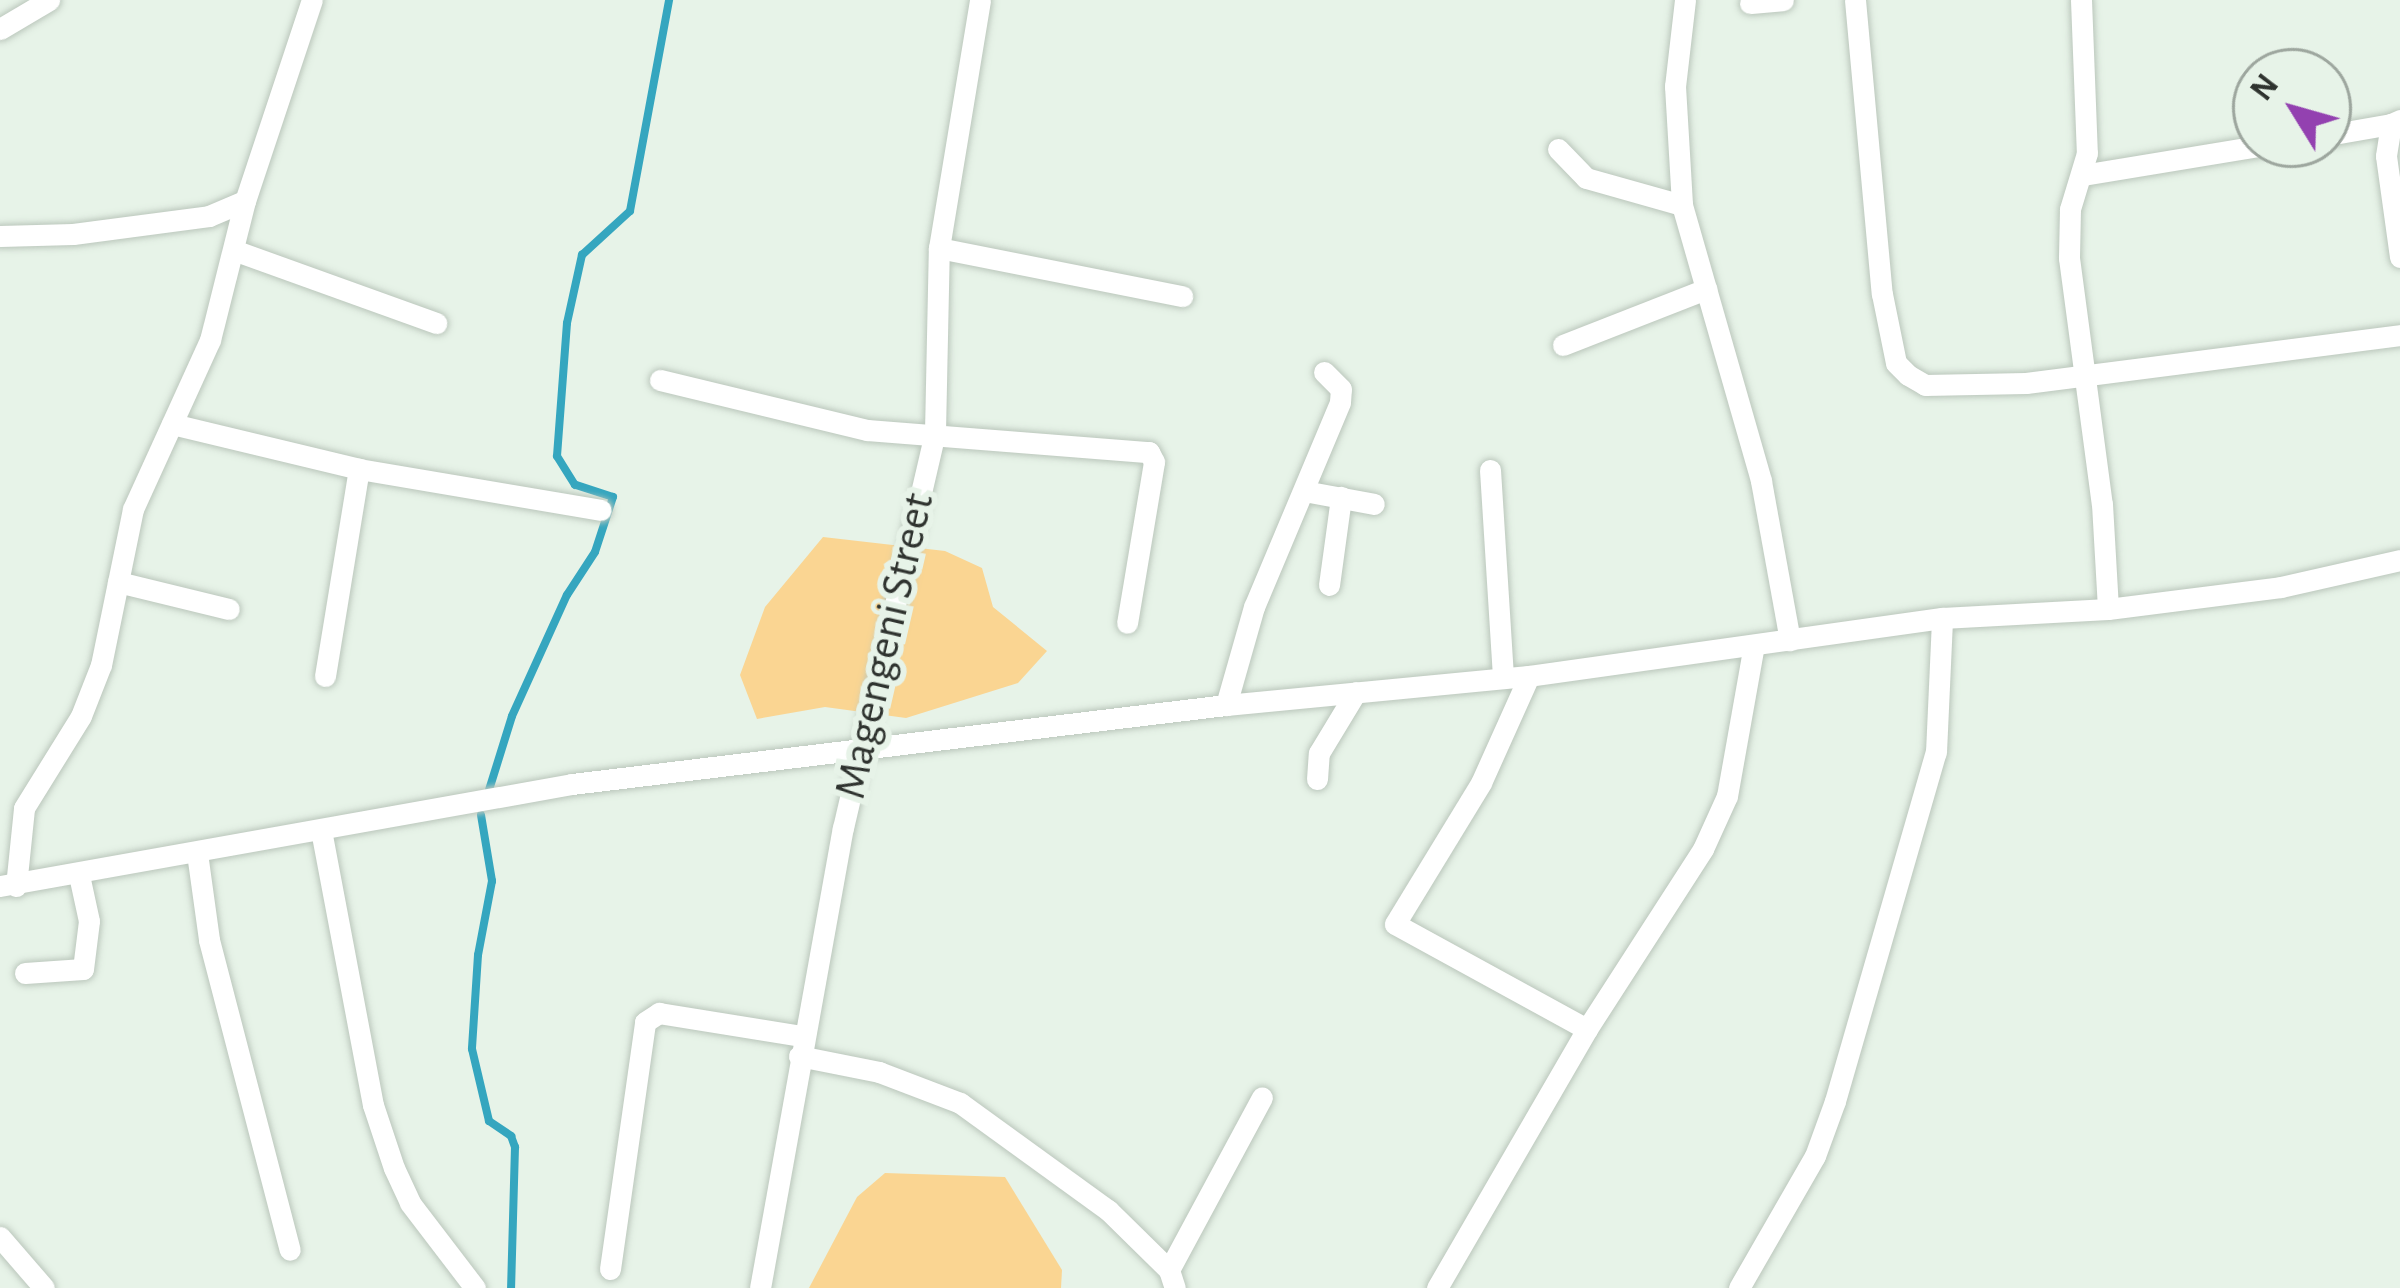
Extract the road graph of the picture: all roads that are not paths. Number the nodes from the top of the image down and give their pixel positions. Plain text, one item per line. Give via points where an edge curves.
1 (50, 0) edge
2 (312, 0) edge
3 (980, 0) edge
4 (1685, 0) edge
5 (1783, 0) edge
6 (1856, 0) edge
7 (2081, 0) edge
8 (1750, 3) dead end
9 (0, 29) edge
10 (2395, 122) edge
11 (2352, 130) edge
12 (1558, 149) dead end
13 (2232, 151) edge
14 (2083, 175) junction
15 (245, 201) junction
16 (1682, 205) junction
17 (0, 236) edge
18 (939, 248) junction
19 (236, 251) junction
20 (2400, 257) edge
21 (1706, 289) junction
22 (1182, 296) dead end
23 (436, 323) dead end
24 (2400, 335) edge
25 (1563, 345) dead end
26 (1324, 372) dead end
27 (2083, 377) junction
28 (660, 380) dead end
29 (172, 424) junction
30 (934, 432) junction
31 (359, 469) junction
32 (1490, 470) dead end
33 (1304, 491) junction
34 (1340, 497) junction
35 (1374, 505) dead end
36 (601, 510) dead end
37 (2400, 560) edge
38 (118, 582) junction
39 (1329, 585) dead end
40 (229, 609) dead end
41 (2108, 609) junction
42 (1942, 618) junction
43 (1127, 622) dead end
44 (1790, 640) junction
45 (1754, 644) junction
46 (325, 676) dead end
47 (1529, 676) junction
48 (1504, 678) junction
49 (1356, 692) junction
50 (1226, 705) junction
51 (859, 753) junction
52 (1317, 779) dead end
53 (321, 830) junction
54 (197, 853) junction
55 (80, 874) junction
56 (8, 886) edge
57 (25, 973) dead end
58 (1587, 1029) junction
59 (800, 1046) junction
60 (1262, 1097) dead end
61 (0, 1237) edge
62 (290, 1250) dead end
63 (610, 1269) dead end
64 (1172, 1279) edge
65 (44, 1288) edge
66 (475, 1288) edge
67 (760, 1288) edge
68 (1437, 1288) edge
69 (1738, 1288) edge

1 - 9 street
2 - 15 street
3 - 18 street, Magengeni Street
4 - 16 street via 1676,86
5 - 8 street
6 - 27 street via 1868,179 1896,363 1925,385
7 - 14 street
10 - 11 street
10 - 20 street via 2387,171
12 - 16 street via 1586,178
13 - 14 street
14 - 27 street via 2069,209 2068,258
15 - 17 street via 208,216
15 - 19 street
16 - 21 street
18 - 22 street
18 - 30 street, Magengeni Street
19 - 23 street
19 - 29 street via 210,340
21 - 25 street
21 - 44 street via 1761,482
24 - 27 street
26 - 33 street via 1341,389 1340,402
27 - 41 street
28 - 30 street via 867,430
29 - 31 street
29 - 38 street via 133,509
30 - 43 street via 1149,452 1154,462
30 - 51 street, Magengeni Street
31 - 36 street
31 - 46 street
32 - 48 street
33 - 34 street
33 - 50 street via 1254,607
34 - 35 street
34 - 39 street
37 - 41 street via 2281,587
38 - 40 street
38 - 56 street via 101,665 81,716 24,808
41 - 42 street
42 - 44 street
42 - 69 street via 1936,752 1835,1101 1815,1156
44 - 45 street
45 - 47 street
45 - 58 street via 1727,796 1669,907
47 - 48 street
47 - 58 street via 1481,783 1395,924
48 - 49 street
49 - 50 street
49 - 52 street via 1318,753
50 - 51 street
51 - 53 street via 572,784
51 - 59 street, Magengeni Street
53 - 54 street
53 - 66 street via 373,1105 394,1168 410,1203
54 - 55 street
54 - 62 street via 213,958
55 - 56 street
55 - 57 street via 89,921 83,969
58 - 68 street
59 - 63 street via 659,1013 645,1022
59 - 64 street via 960,1103 1108,1210
59 - 67 street, Magengeni Street
60 - 64 street
61 - 65 street

